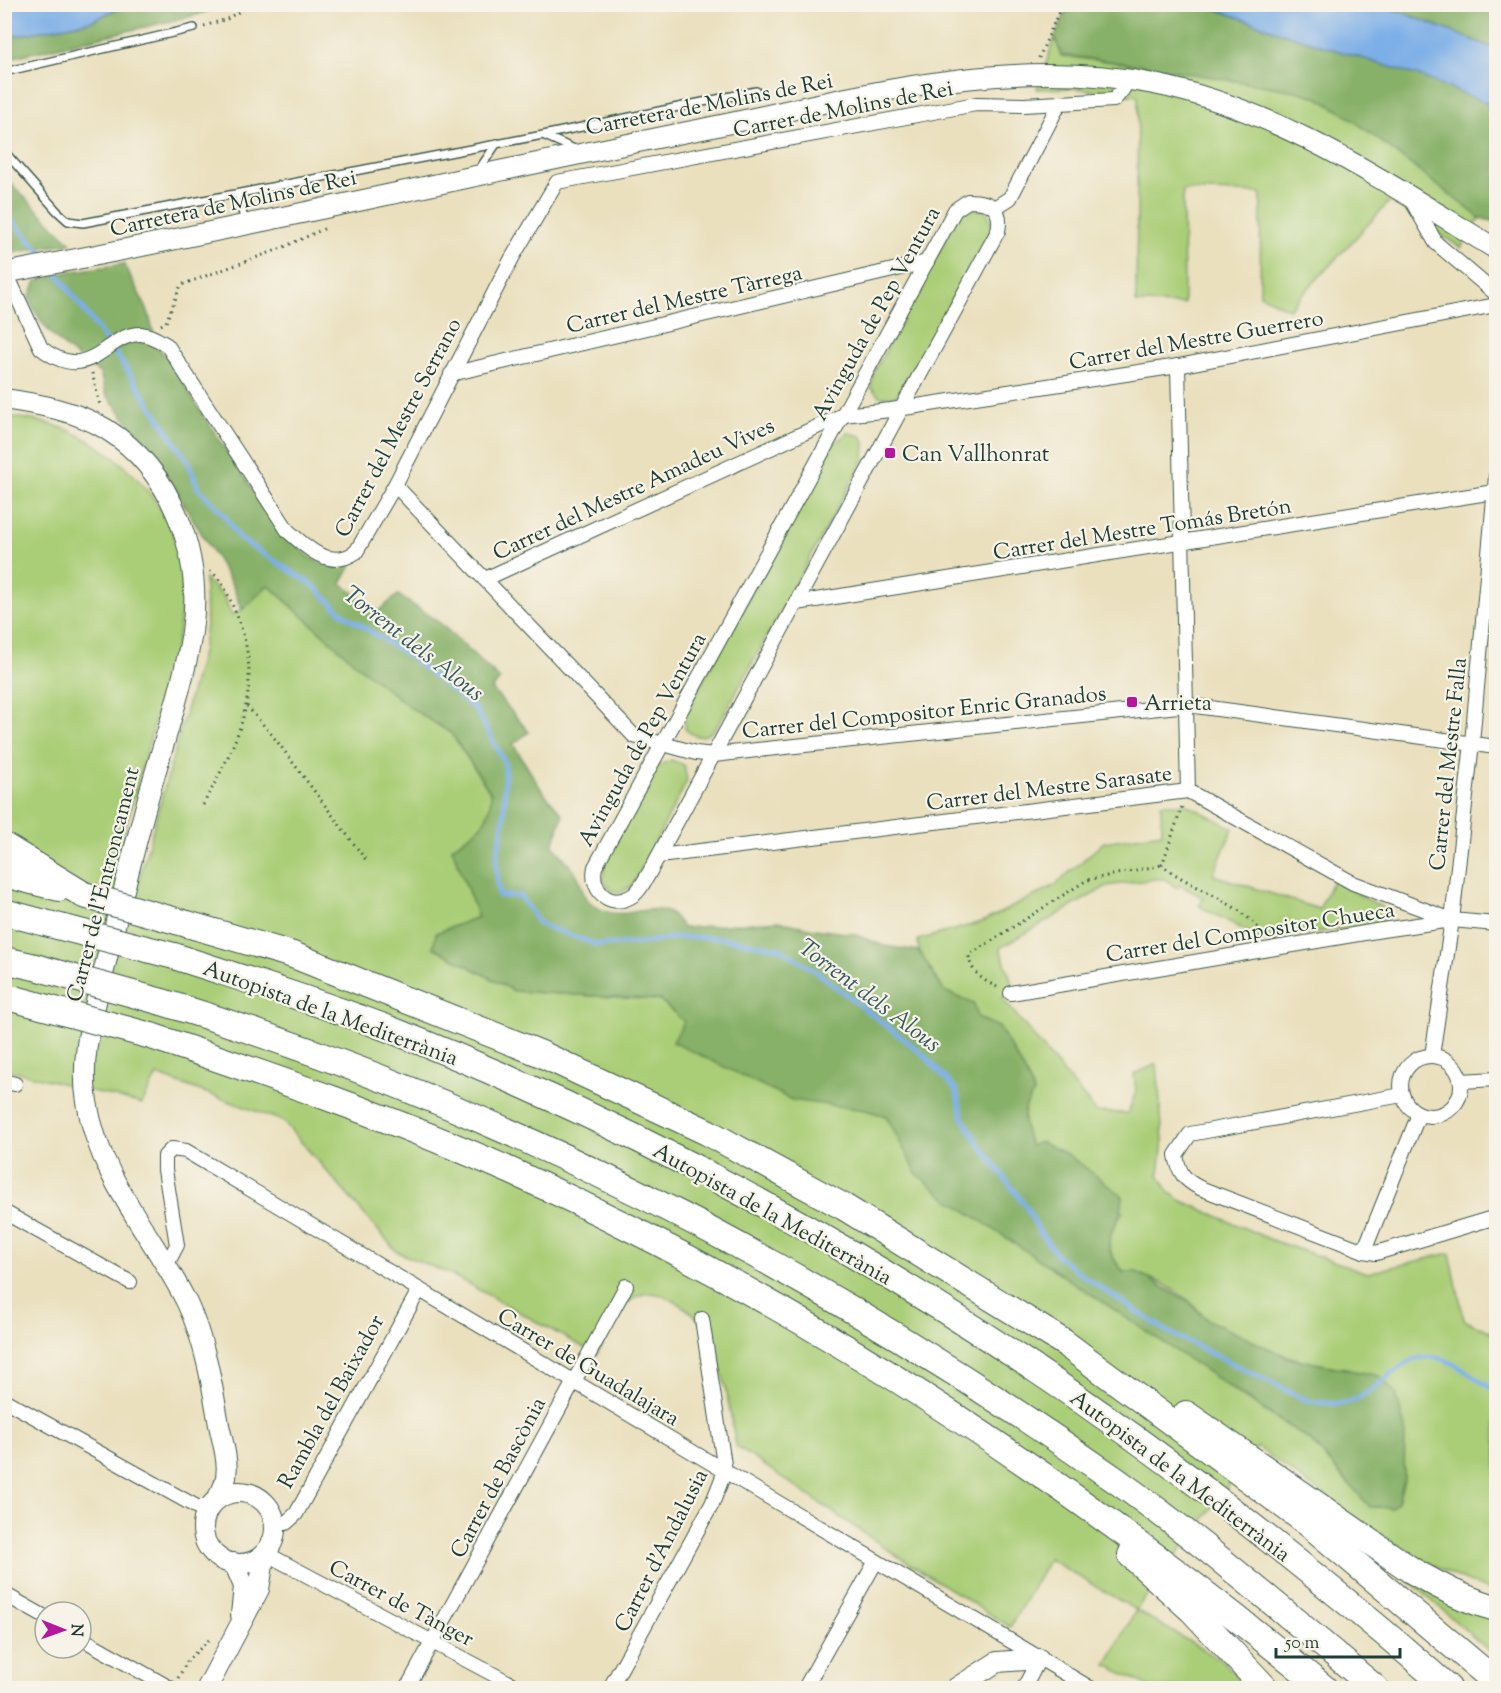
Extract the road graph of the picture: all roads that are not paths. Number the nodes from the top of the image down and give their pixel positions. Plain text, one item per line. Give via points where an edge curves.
1 (194, 28) road end
2 (4, 72) edge
3 (1127, 79) junction
4 (756, 91) dead end
5 (1059, 104) junction
6 (543, 135) junction
7 (497, 142) junction
8 (4, 151) edge
9 (582, 153) junction
10 (476, 175) junction
11 (557, 182) joint
12 (238, 194) junction
13 (1408, 195) junction
14 (996, 207) junction
15 (245, 224) junction
16 (1497, 249) edge
17 (927, 262) junction
18 (5, 273) edge
19 (1497, 294) edge
20 (1497, 305) edge
21 (1178, 366) junction
22 (451, 374) junction
23 (4, 399) edge
24 (901, 408) junction
25 (843, 415) junction
26 (1497, 476) edge
27 (395, 485) junction
28 (1494, 492) junction
29 (1184, 542) junction
30 (485, 579) junction
31 (797, 603) junction
32 (1188, 705) junction
33 (1472, 743) junction
34 (662, 744) junction
35 (1497, 747) edge
36 (714, 755) junction
37 (1188, 791) junction
38 (4, 846) edge
39 (658, 856) junction
40 (4, 874) edge
41 (51, 880) junction
42 (4, 912) edge
43 (1452, 920) junction
44 (1497, 924) edge
45 (4, 960) edge
46 (1011, 993) road end
47 (10, 997) edge
48 (1432, 1056) junction
49 (1497, 1079) edge
50 (1461, 1081) junction
51 (1402, 1095) junction
52 (1419, 1114) junction
53 (4, 1212) edge
54 (1497, 1216) edge
55 (1364, 1251) junction
56 (166, 1266) junction
57 (130, 1282) dead end
58 (626, 1286) dead end
59 (419, 1290) junction
60 (702, 1318) dead end
61 (1063, 1342) junction
62 (573, 1381) junction
63 (4, 1400) edge
64 (961, 1421) junction
65 (226, 1460) junction
66 (725, 1471) junction
67 (255, 1494) junction
68 (213, 1502) junction
69 (275, 1522) junction
70 (265, 1553) junction
71 (876, 1561) junction
72 (234, 1563) junction
73 (4, 1594) edge
74 (1497, 1608) edge
75 (33, 1610) edge
76 (240, 1623) junction
77 (432, 1642) junction
78 (93, 1644) edge
79 (1040, 1659) junction
80 (1497, 1682) edge
81 (174, 1684) edge
82 (207, 1689) edge
83 (407, 1689) edge
84 (519, 1689) edge
85 (610, 1689) edge
86 (805, 1689) edge
87 (956, 1689) edge
88 (1024, 1689) edge
89 (1090, 1689) edge
90 (1265, 1689) edge
91 (1324, 1689) edge
92 (1376, 1689) edge
93 (1448, 1689) edge

1 - 2 lane
3 - 5 street, Carrer de Molins de Rei via 1114,100
3 - 9 street, Carretera de Molins de Rei via 1032,74 981,77
3 - 13 street, Carretera de Molins de Rei via 1197,94 1268,120
4 - 6 lane
5 - 11 street, Carrer de Molins de Rei via 976,104
5 - 14 street via 1010,198
6 - 7 lane
6 - 9 lane
7 - 10 lane
7 - 12 lane
8 - 12 lane via 68,221 102,220
9 - 10 street, Carretera de Molins de Rei
10 - 15 street, Carretera de Molins de Rei
11 - 22 street, Carrer del Mestre Serrano
12 - 15 lane
13 - 16 street, Carretera de Molins de Rei
13 - 19 street, Carretera de Molins de Rei via 1436,243
14 - 17 street, Avinguda de Pep Ventura via 978,201 962,204
14 - 24 street, Avinguda de Pep Ventura via 998,231
15 - 18 street, Carretera de Molins de Rei
17 - 22 street, Carrer del Mestre Tàrrega
17 - 25 street, Avinguda de Pep Ventura
18 - 27 street, Carrer del Mestre Serrano via 41,348 49,354 68,361 88,360 139,334 167,345 288,531 314,552 346,559 356,552
20 - 21 street, Carrer del Mestre Guerrero
21 - 24 street, Carrer del Mestre Guerrero
21 - 29 street
22 - 27 street, Carrer del Mestre Serrano
23 - 56 street, Carrer de l'Entroncament via 56,409 106,429 129,446 159,483 180,522 191,556 194,611 188,654 132,853 84,1063 87,1106 102,1156
24 - 25 street, Carrer del Mestre Amadeu Vives
24 - 31 street, Avinguda de Pep Ventura
25 - 30 street, Carrer del Mestre Amadeu Vives
25 - 34 street, Avinguda de Pep Ventura
26 - 28 street, Carrer del Mestre Falla
27 - 30 street, Carrer del Compositor Enric Granados
28 - 29 street, Carrer del Mestre Tomás Bretón
28 - 33 street, Carrer del Mestre Falla
29 - 31 street, Carrer del Mestre Tomás Bretón
29 - 32 street
30 - 34 street, Carrer del Compositor Enric Granados via 634,736
31 - 36 street, Avinguda de Pep Ventura
32 - 33 street, Carrer del Compositor Enric Granados
32 - 36 street, Carrer del Compositor Enric Granados
32 - 37 street
33 - 35 street, Carrer del Compositor Enric Granados
33 - 43 street, Carrer del Mestre Falla
34 - 36 street, Carrer del Compositor Enric Granados
34 - 39 street, Avinguda de Pep Ventura via 595,867 594,885 608,899 621,901 632,897
36 - 39 street, Avinguda de Pep Ventura
37 - 39 street, Carrer del Mestre Sarasate
37 - 43 street, Carrer del Mestre Sarasate via 1353,883
38 - 41 highway
40 - 41 highway
41 - 61 highway, bridge via 84,895 293,955 550,1058 707,1132 854,1213
42 - 93 highway, Autopista de la Mediterrània, bridge via 174,956 295,995 458,1057 631,1136 791,1218 878,1269 1114,1422 1312,1574
43 - 44 street, Carrer del Compositor Chueca
43 - 46 street, Carrer del Compositor Chueca
43 - 48 street, Carrer del Mestre Falla
45 - 92 highway, Autopista de la Mediterrània, bridge via 242,1026 397,1083 498,1125 686,1217 805,1282 939,1363 1118,1482 1221,1559
47 - 64 highway, bridge via 151,1036 325,1096 422,1133 606,1215 786,1310
48 - 50 street via 1451,1064
48 - 51 street via 1410,1064 1401,1083
49 - 50 street
50 - 52 street via 1458,1101 1448,1112 1439,1116
51 - 52 street
51 - 55 street via 1190,1134 1176,1155 1178,1170 1186,1182
52 - 55 street
53 - 57 street
54 - 55 street via 1376,1253
56 - 59 street, Carrer de Guadalajara via 177,1245 165,1170 165,1156 172,1149 186,1151
56 - 65 street, Carrer de l'Entroncament via 196,1325
58 - 62 street, Carrer de Bascònia
59 - 62 street, Carrer de Guadalajara
59 - 69 street, Rambla del Baixador via 296,1514 286,1523
60 - 66 street, Carrer d'Andalusia
61 - 74 highway via 1137,1382 1216,1433 1411,1570 1455,1594
61 - 80 highway via 1309,1524
62 - 66 street, Carrer de Guadalajara
62 - 77 street, Carrer de Bascònia
63 - 68 street via 197,1507
64 - 90 highway via 1130,1554 1192,1610
64 - 91 highway via 1033,1467 1171,1567
65 - 67 street, Carrer de l'Entroncament via 240,1485
65 - 68 street, Carrer de l'Entroncament via 226,1485
66 - 71 street, Carrer de Guadalajara
66 - 85 street, Carrer d'Andalusia via 712,1504
67 - 68 street via 243,1491
67 - 69 street via 271,1510
68 - 72 street via 202,1524 206,1543 213,1554
69 - 70 street via 273,1541
70 - 72 street via 255,1560
70 - 76 street via 260,1589
70 - 77 street, Carrer de Tànger
71 - 79 street, Carrer de Guadalajara
71 - 86 street
72 - 76 street via 244,1586
73 - 75 street
76 - 82 street
77 - 83 street, Carrer de Bascònia
77 - 84 street, Carrer de Tànger
78 - 81 street
79 - 87 street via 997,1662
79 - 88 street
79 - 89 street, Carrer de Guadalajara

